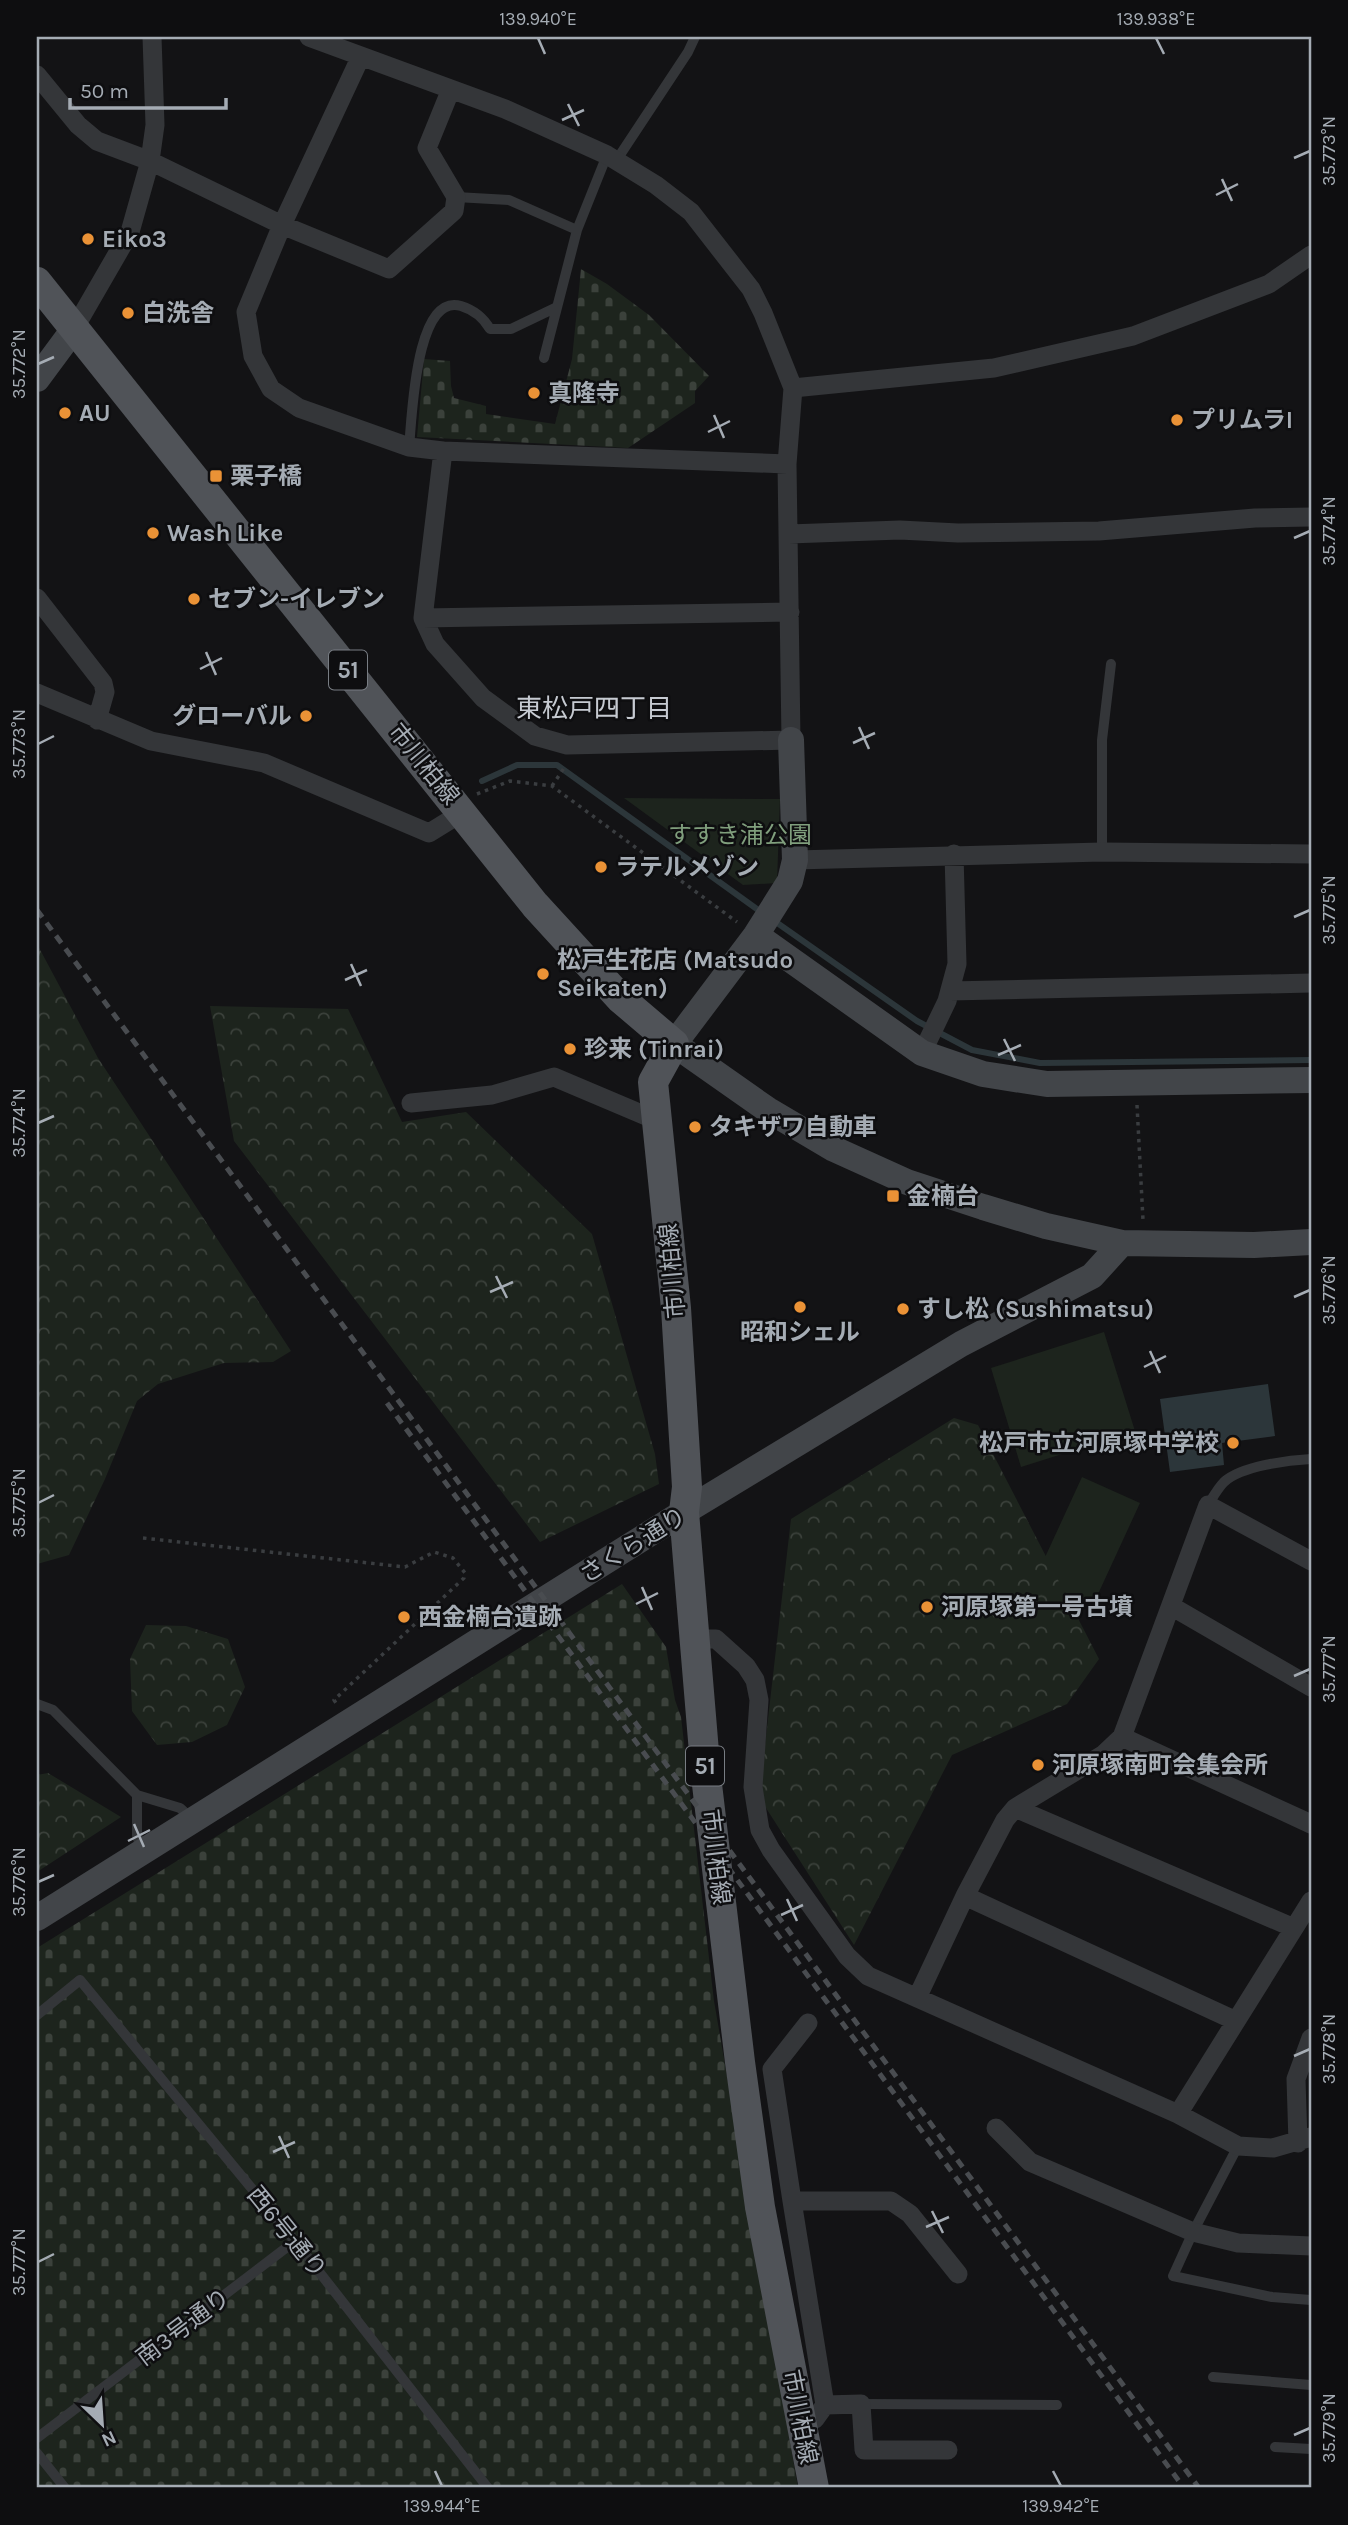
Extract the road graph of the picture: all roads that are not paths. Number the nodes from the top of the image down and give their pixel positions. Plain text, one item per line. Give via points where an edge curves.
1 (152, 37) edge
2 (309, 37) edge
3 (695, 37) edge
4 (338, 42) edge
5 (361, 56) junction
6 (37, 75) edge
7 (451, 89) junction
8 (611, 158) junction
9 (150, 161) junction
10 (456, 197) junction
11 (282, 225) junction
12 (577, 230) junction
13 (1311, 254) edge
14 (37, 282) edge
15 (557, 307) junction
16 (74, 329) junction
17 (544, 358) dead end
18 (37, 379) edge
19 (793, 388) junction
20 (409, 446) junction
21 (443, 451) junction
22 (787, 464) junction
23 (1311, 517) edge
24 (789, 534) junction
25 (37, 598) edge
26 (790, 612) junction
27 (423, 618) junction
28 (1111, 664) dead end
29 (37, 693) edge
30 (97, 720) junction
31 (791, 740) junction
32 (468, 804) junction
33 (1102, 852) junction
34 (1311, 854) edge
35 (954, 855) junction
36 (794, 860) junction
37 (763, 924) junction
38 (1311, 984) edge
39 (950, 990) junction
40 (674, 1044) junction
41 (925, 1046) junction
42 (1311, 1080) edge
43 (411, 1103) dead end
44 (658, 1121) junction
45 (1311, 1242) edge
46 (1133, 1243) junction
47 (1311, 1459) edge
48 (1208, 1505) junction
49 (684, 1512) junction
50 (1311, 1561) edge
51 (1171, 1605) junction
52 (694, 1639) junction
53 (1311, 1687) edge
54 (37, 1698) edge
55 (37, 1704) edge
56 (1122, 1737) junction
57 (137, 1795) junction
58 (1015, 1808) junction
59 (194, 1820) junction
60 (1311, 1824) edge
61 (142, 1852) junction
62 (965, 1896) junction
63 (1311, 1901) edge
64 (37, 1918) edge
65 (1294, 1928) junction
66 (917, 1998) junction
67 (37, 2015) edge
68 (1236, 2021) junction
69 (808, 2023) dead end
70 (1311, 2038) edge
71 (1178, 2114) junction
72 (996, 2128) dead end
73 (1304, 2140) edge
74 (1238, 2146) junction
75 (792, 2201) junction
76 (1193, 2232) junction
77 (295, 2241) junction
78 (1311, 2246) edge
79 (958, 2274) dead end
80 (1311, 2300) edge
81 (1213, 2377) dead end
82 (1311, 2385) edge
83 (861, 2404) junction
84 (1057, 2405) dead end
85 (813, 2414) junction
86 (37, 2438) edge
87 (1275, 2447) dead end
88 (1311, 2449) edge
89 (948, 2450) dead end
90 (37, 2453) edge
91 (65, 2488) edge
92 (488, 2488) edge
93 (814, 2488) edge

1 - 9 street via 155,125
2 - 4 street
3 - 8 lane
4 - 5 street
5 - 7 street
5 - 11 street
6 - 9 street via 97,141
7 - 8 street
7 - 10 street via 427,148
8 - 12 lane
8 - 19 street via 656,185 700,223 751,289
9 - 11 street
9 - 16 street via 130,232
10 - 11 street via 454,211 389,269
10 - 12 lane via 509,200
11 - 20 street via 246,312 253,356 271,389 299,408
12 - 15 lane
13 - 19 street via 1269,284 1133,336 994,368
14 - 16 main road, 市川柏線 / 51
15 - 17 lane
15 - 20 lane via 511,329 490,329 480,315 459,305 441,309 429,325 418,358
16 - 18 street
16 - 32 main road, 市川柏線 / 51
19 - 22 street
20 - 21 street
21 - 22 street
21 - 27 street
22 - 24 street
23 - 24 street via 1099,531
24 - 26 street
25 - 30 street via 103,683
26 - 27 street
26 - 31 street
27 - 31 street via 435,644 483,698 535,736 567,745
28 - 33 lane via 1102,740
29 - 30 street
30 - 32 street via 151,741 264,763 429,833
31 - 36 street
32 - 40 main road, 市川柏線 / 51 via 534,905 621,999
33 - 34 street
33 - 35 street
35 - 36 street
35 - 39 street via 957,964
36 - 37 street via 790,881
37 - 40 street
37 - 41 street
38 - 39 street
39 - 41 street
40 - 44 main road, 市川柏線 / 51 via 653,1082
40 - 46 street via 768,1110 834,1149 907,1182 1046,1226
41 - 42 street via 983,1073 1047,1084
43 - 44 street via 492,1095 554,1077
44 - 49 main road, 市川柏線 / 51 via 676,1308 687,1487
45 - 46 street
46 - 49 street, さくら通り via 1092,1276 961,1344
47 - 48 lane via 1235,1474
48 - 50 street
48 - 51 street
49 - 52 main road, 市川柏線 / 51
49 - 59 street, さくら通り
51 - 53 street
51 - 56 street
52 - 66 street via 716,1639 755,1680 759,1700 753,1787 760,1830 771,1850 846,1956 868,1976
52 - 85 main road, 市川柏線 / 51 via 706,1776 760,2207
54 - 55 lane
55 - 57 lane via 53,1710
56 - 58 street via 1104,1754
56 - 60 street
57 - 59 lane via 180,1808
57 - 61 lane
58 - 62 street
58 - 65 street
59 - 61 street, さくら通り
61 - 64 street, さくら通り
62 - 66 street
62 - 68 street
63 - 65 street
65 - 68 street
66 - 71 street
67 - 77 lane, 西6号通り via 80,1980
68 - 71 street
69 - 75 street via 772,2069
70 - 73 street via 1296,2079
71 - 74 street
72 - 76 street via 1030,2162
73 - 74 street via 1273,2148
74 - 76 lane
75 - 79 street via 891,2201 911,2214
75 - 85 street
76 - 78 street via 1238,2243
76 - 80 lane via 1173,2276 1272,2297
77 - 86 lane, 南3号通り
77 - 92 lane, 西6号通り
81 - 82 lane
83 - 84 lane
83 - 85 street
83 - 89 street via 864,2450
85 - 93 main road, 市川柏線 / 51
87 - 88 lane
90 - 91 lane

